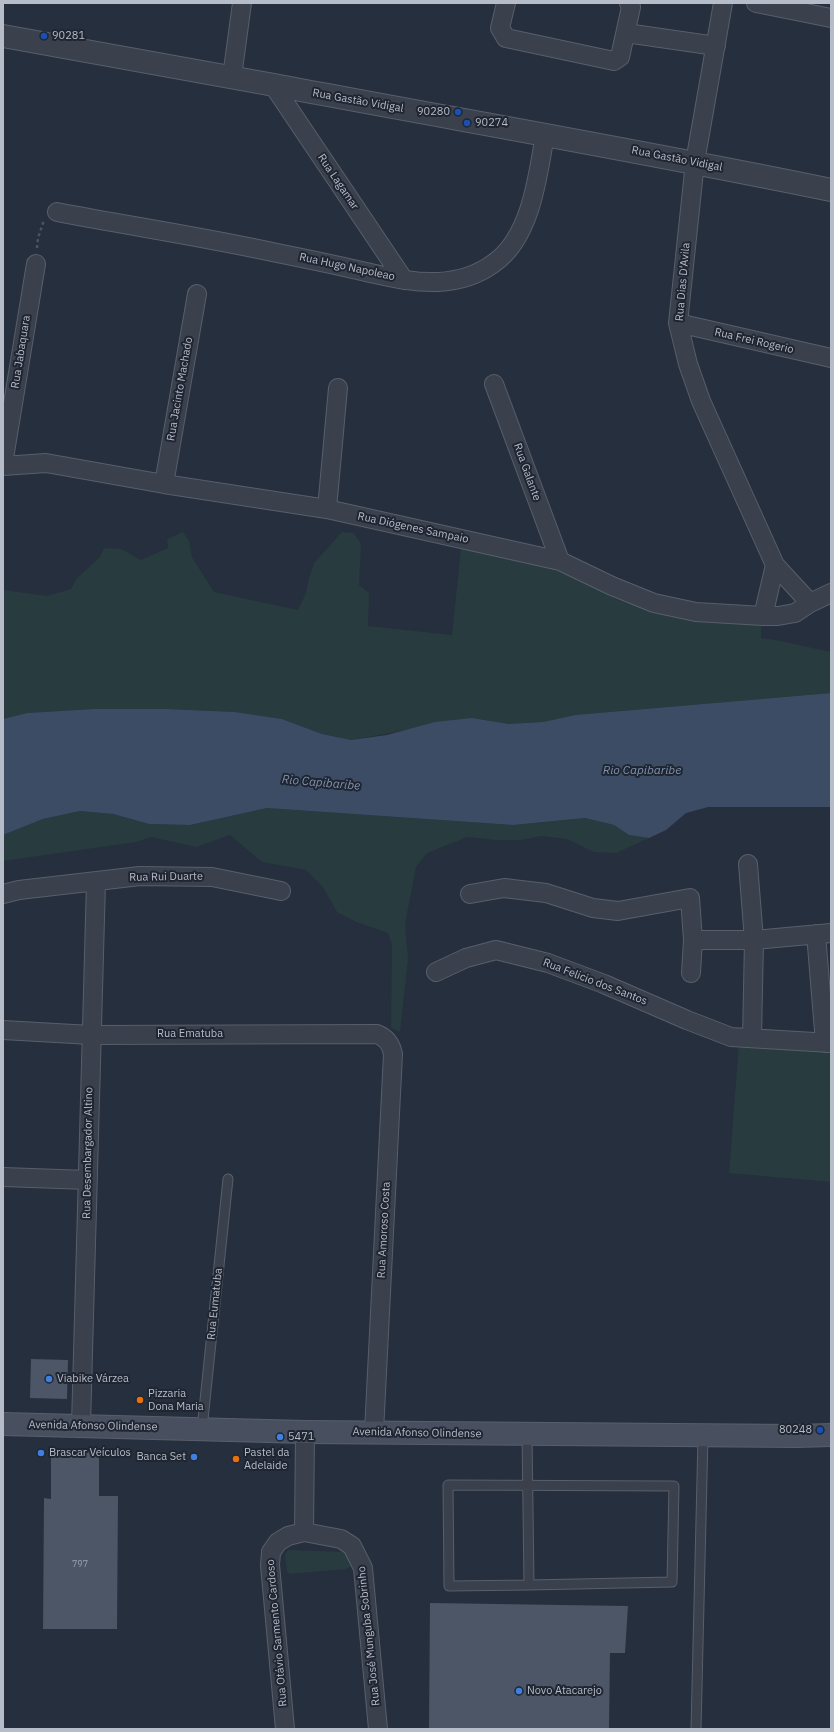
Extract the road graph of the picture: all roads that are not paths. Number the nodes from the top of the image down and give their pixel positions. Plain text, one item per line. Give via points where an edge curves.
1 (242, 3) edge
2 (506, 3) edge
3 (629, 3) edge
4 (724, 3) edge
5 (756, 3) edge
6 (831, 18) edge
7 (626, 33) junction
8 (3, 36) edge
9 (716, 46) junction
10 (232, 77) junction
11 (272, 85) junction
12 (545, 134) junction
13 (695, 162) junction
14 (831, 190) edge
15 (57, 212) road end
16 (36, 264) road end
17 (404, 280) junction
18 (197, 294) dead end
19 (678, 323) junction
20 (831, 358) edge
21 (494, 384) dead end
22 (338, 388) dead end
23 (3, 465) edge
24 (164, 484) junction
25 (327, 509) junction
26 (560, 561) junction
27 (775, 565) junction
28 (831, 593) edge
29 (810, 603) junction
30 (763, 616) junction
31 (748, 864) dead end
32 (96, 882) junction
33 (282, 891) dead end
34 (3, 894) edge
35 (470, 894) dead end
36 (823, 934) edge
37 (693, 940) junction
38 (754, 940) junction
39 (436, 972) dead end
40 (691, 973) dead end
41 (3, 1030) edge
42 (377, 1034) joint
43 (91, 1035) junction
44 (752, 1038) junction
45 (828, 1043) edge
46 (3, 1177) edge
47 (228, 1179) dead end
48 (88, 1180) junction
49 (3, 1424) edge
50 (81, 1425) junction
51 (202, 1428) junction
52 (305, 1432) junction
53 (374, 1432) junction
54 (527, 1434) junction
55 (831, 1435) edge
56 (704, 1436) junction
57 (528, 1485) junction
58 (304, 1532) junction
59 (529, 1585) junction
60 (285, 1729) edge
61 (378, 1729) edge
62 (696, 1729) edge

1 - 10 street
2 - 7 street via 500,28 503,35 510,39 614,61 620,57
3 - 7 street
4 - 9 street, Rua Dias D'Avila
5 - 6 street
7 - 9 street
8 - 10 street, Rua Gastão Vidigal
9 - 13 street, Rua Dias D'Avila
10 - 11 street, Rua Gastão Vidigal
11 - 12 street, Rua Gastão Vidigal
11 - 17 street, Rua Lagamar
12 - 13 street, Rua Gastão Vidigal
12 - 17 street, Rua Hugo Napoleao via 525,221 507,252 488,267 468,276 437,282
13 - 14 street, Rua Gastão Vidigal
13 - 19 street, Rua Dias D'Avila
15 - 17 street, Rua Hugo Napoleao via 270,251
16 - 23 street, Rua Jabaquara
18 - 24 street, Rua Jacinto Machado
19 - 20 street, Rua Frei Rogerio
19 - 27 street, Rua Dias D'Avila via 688,364 701,401
21 - 26 street, Rua Galante
22 - 25 street
23 - 24 street, Rua Diógenes Sampaio via 46,463
24 - 25 street, Rua Diógenes Sampaio
25 - 26 street, Rua Diógenes Sampaio
26 - 30 street, Rua Diógenes Sampaio via 654,603 696,612
27 - 29 street, Rua Dias D'Avila
27 - 30 street
28 - 29 street, Rua Diógenes Sampaio
29 - 30 street, Rua Diógenes Sampaio via 795,613
31 - 38 street
32 - 33 street, Rua Rui Duarte via 140,876 212,877
32 - 34 street, Rua Rui Duarte via 18,890
32 - 43 street, Rua Desembargador Altino
35 - 37 street via 504,888 546,893 593,908 618,911 690,898
36 - 38 street, Rua Felicio dos Santos
36 - 45 street, Rua Felicio dos Santos
37 - 38 street, Rua Felicio dos Santos
37 - 40 street
38 - 44 street
39 - 44 street, Rua Felicio dos Santos via 466,958 496,950 548,964 604,984 731,1037
41 - 43 street, Rua Ematuba
42 - 43 street, Rua Ematuba
42 - 53 street, Rua Amoroso Costa via 388,1041 393,1054
43 - 48 street, Rua Desembargador Altino
44 - 45 street, Rua Felicio dos Santos
46 - 48 street
47 - 51 lane, Rua Eumatuba
48 - 50 street, Rua Desembargador Altino
49 - 50 main road, Avenida Afonso Olindense
50 - 51 main road, Avenida Afonso Olindense
51 - 52 main road, Avenida Afonso Olindense
52 - 53 main road, Avenida Afonso Olindense
52 - 58 street
53 - 54 main road, Avenida Afonso Olindense
54 - 56 main road, Avenida Afonso Olindense
54 - 57 lane
55 - 56 main road, Avenida Afonso Olindense
56 - 62 lane
57 - 59 lane
57 - 59 lane via 448,1485 449,1586
57 - 59 lane via 674,1486 672,1582
58 - 60 street, Rua Otávio Sarmento Cardoso via 288,1536 278,1542 271,1552 270,1565
58 - 61 street, Rua José Munguba Sobrinho via 341,1539 352,1546 363,1568

